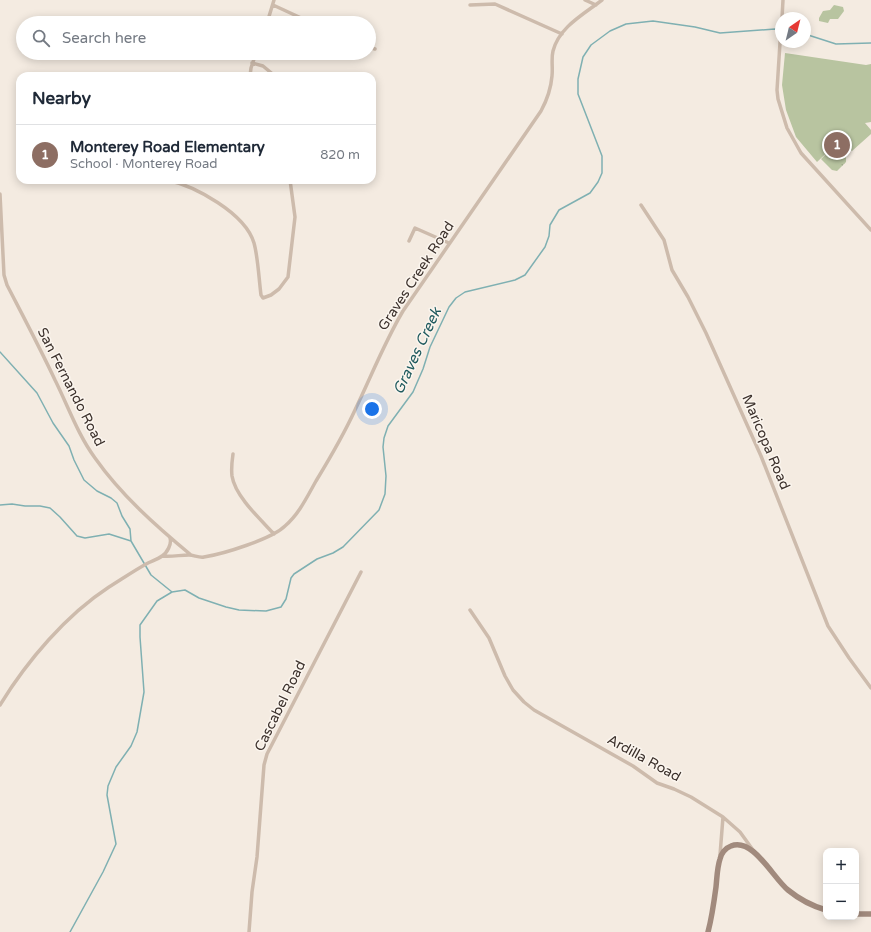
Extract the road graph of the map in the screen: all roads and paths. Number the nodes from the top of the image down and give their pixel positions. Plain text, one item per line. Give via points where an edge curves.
1 (274, 0) edge
2 (585, 0) edge
3 (602, 0) edge
4 (783, 1) edge
5 (273, 5) junction
6 (470, 5) dead end
7 (596, 5) junction
8 (782, 12) edge
9 (269, 16) edge
10 (297, 16) edge
11 (562, 34) junction
12 (779, 48) edge
13 (253, 60) edge
14 (252, 63) junction
15 (251, 72) edge
16 (270, 72) edge
17 (179, 184) edge
18 (291, 184) edge
19 (0, 194) edge
20 (641, 205) dead end
21 (871, 230) edge
22 (409, 241) dead end
23 (449, 243) junction
24 (233, 454) dead end
25 (274, 534) junction
26 (170, 538) junction
27 (191, 555) junction
28 (162, 556) junction
29 (361, 572) dead end
30 (470, 610) dead end
31 (871, 688) edge
32 (0, 705) edge
33 (723, 817) junction
34 (754, 851) junction
35 (719, 860) junction
36 (823, 909) edge
37 (859, 914) edge
38 (871, 914) edge
39 (249, 932) edge
40 (708, 932) edge

1 - 5 street
2 - 7 street
3 - 7 street, Graves Creek Road
4 - 8 street
5 - 9 street
5 - 10 street
6 - 11 street via 495,4
7 - 11 street, Graves Creek Road via 574,21
11 - 23 street, Graves Creek Road via 553,52 551,85 546,102
12 - 21 street via 778,99 791,137 801,153
13 - 14 street
14 - 15 street
14 - 16 street via 263,66
17 - 18 street via 199,192 230,210 244,224 254,242 263,298 272,296 288,276 295,217
19 - 26 street, San Fernando Road via 4,275 7,285 87,447 123,493
20 - 31 street, Maricopa Road via 664,240 672,270 706,333 761,456 828,626
22 - 23 street via 416,228
23 - 25 street, Graves Creek Road via 390,332 355,411 302,506 286,526
24 - 25 street via 232,478 236,487
25 - 27 street, Graves Creek Road via 214,556
26 - 27 street, San Fernando Road
26 - 28 street via 170,546
27 - 28 street, Graves Creek Road
28 - 32 street, Graves Creek Road via 103,591 75,614 26,668
29 - 39 street, Cascabel Road via 267,754
30 - 33 street, Ardilla Road via 489,638 509,683 524,702 633,766 657,783 690,797
33 - 34 street, Ardilla Road via 740,832
33 - 35 street
34 - 35 street via 742,845 735,845 725,850
34 - 36 street, Ardilla Road via 788,890
35 - 40 street
37 - 38 street

